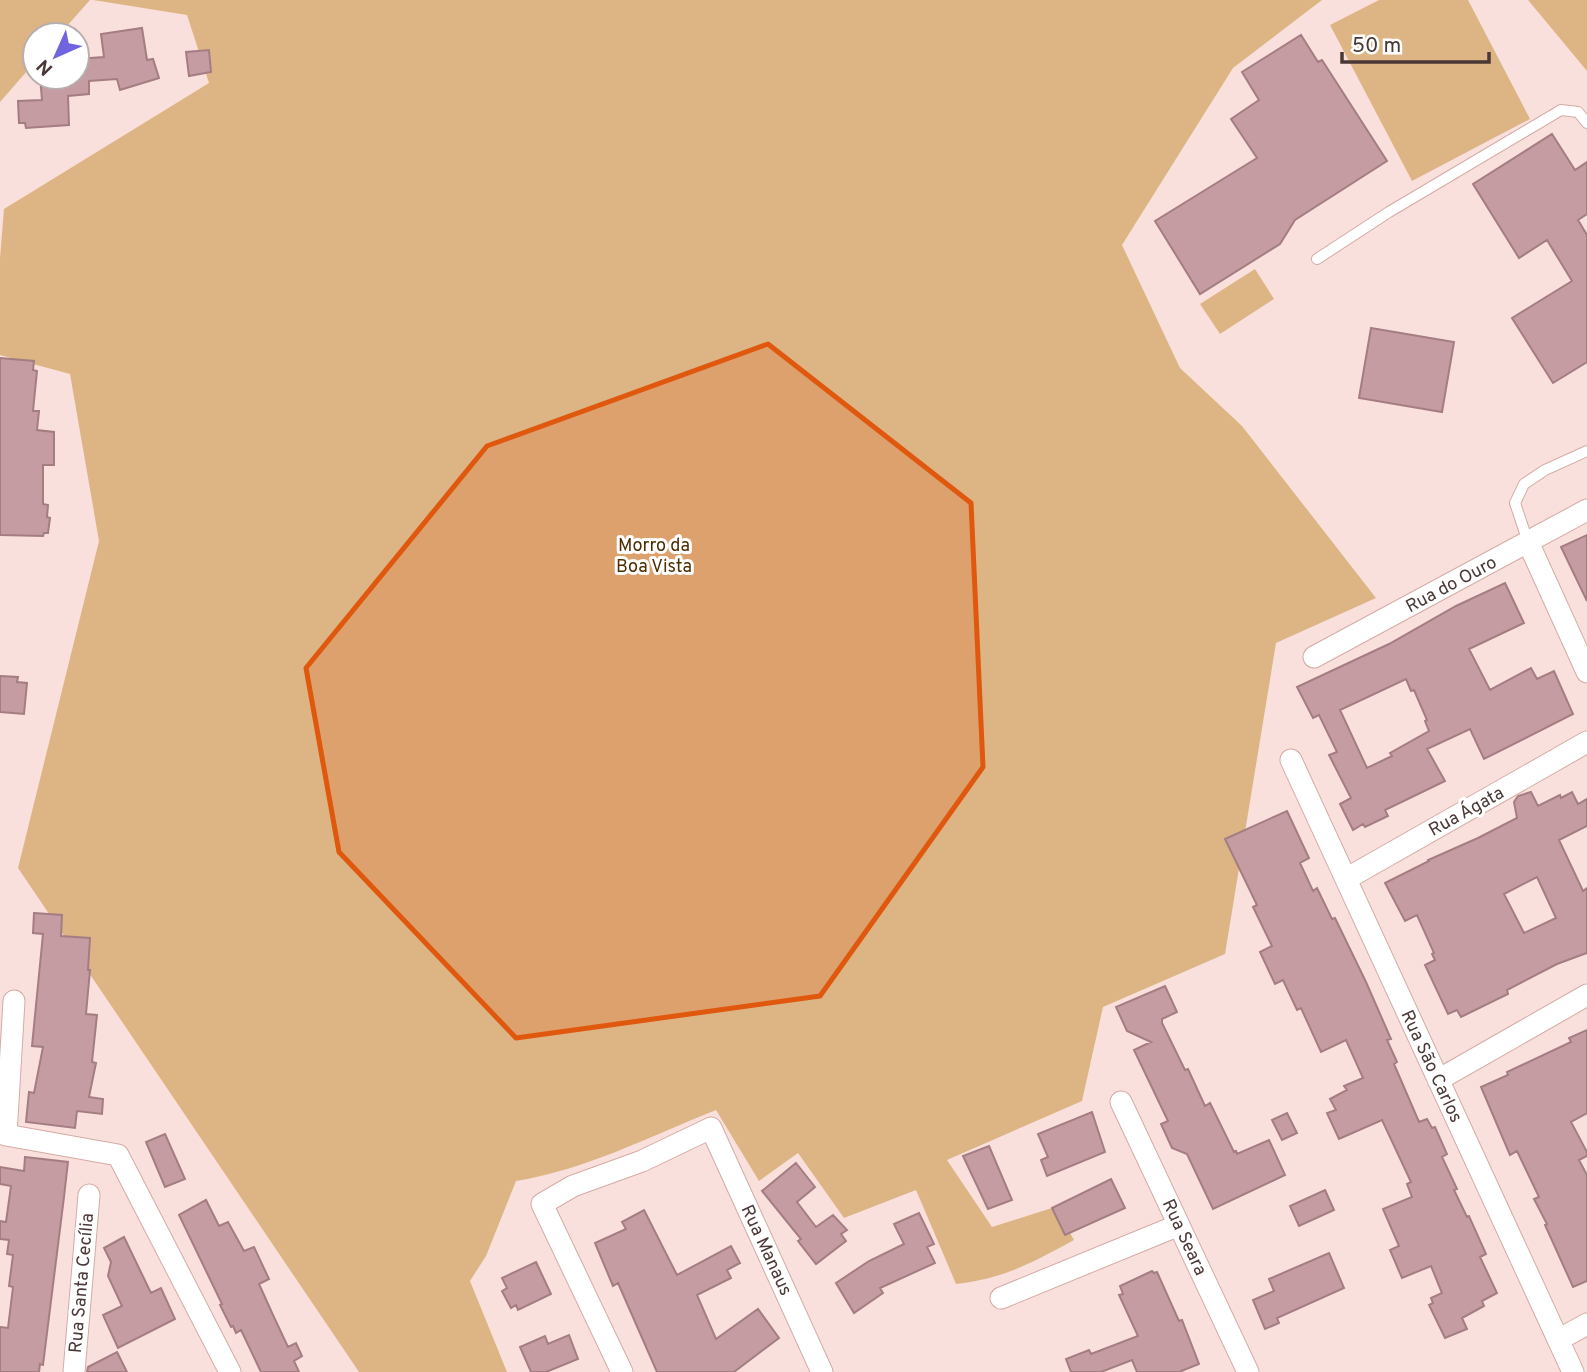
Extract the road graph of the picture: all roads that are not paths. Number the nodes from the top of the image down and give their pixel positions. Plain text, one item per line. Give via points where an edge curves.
1 (1587, 123) edge
2 (1317, 259) dead end
3 (1587, 451) edge
4 (1587, 510) edge
5 (1528, 542) junction
6 (1314, 657) dead end
7 (1587, 672) edge
8 (1587, 742) edge
9 (1292, 760) dead end
10 (1346, 879) junction
11 (1587, 995) edge
12 (14, 1001) dead end
13 (1438, 1080) junction
14 (1121, 1102) dead end
15 (89, 1195) dead end
16 (1179, 1225) junction
17 (1001, 1298) dead end
18 (1587, 1324) edge
19 (1558, 1340) junction
20 (74, 1372) edge
21 (230, 1372) edge
22 (622, 1372) edge
23 (822, 1372) edge
24 (1247, 1372) edge
25 (1573, 1372) edge

1 - 2 lane via 1578,112 1561,110
3 - 5 lane via 1524,484 1515,503
4 - 5 street, Rua do Ouro
5 - 6 street, Rua do Ouro
5 - 7 street
8 - 10 street, Rua Ágata
9 - 10 street, Rua São Carlos
10 - 13 street, Rua São Carlos
11 - 13 street
12 - 21 street via 6,1135 118,1155
13 - 19 street, Rua São Carlos
14 - 16 street, Rua Seara
15 - 20 street, Rua Santa Cecília
16 - 17 street
16 - 24 street, Rua Seara
18 - 19 street
19 - 25 street, Rua São Carlos
22 - 23 street, Rua Manaus via 542,1204 573,1186 642,1161 710,1128

